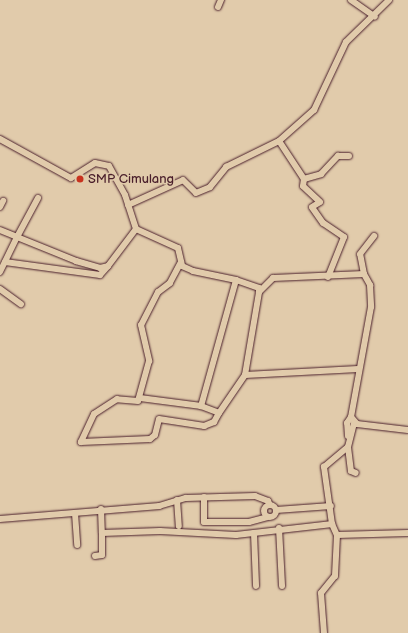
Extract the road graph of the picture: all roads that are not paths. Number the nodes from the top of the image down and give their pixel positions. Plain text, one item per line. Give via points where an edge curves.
1 (221, 0) edge
2 (350, 0) edge
3 (389, 0) edge
4 (218, 7) dead end
5 (375, 17) junction
6 (0, 139) edge
7 (279, 141) junction
8 (349, 156) dead end
9 (304, 179) junction
10 (38, 198) dead end
11 (3, 201) dead end
12 (128, 205) junction
13 (0, 207) edge
14 (136, 229) junction
15 (1, 232) edge
16 (374, 236) dead end
17 (17, 237) junction
18 (5, 262) junction
19 (180, 262) junction
20 (108, 266) junction
21 (0, 272) edge
22 (364, 274) junction
23 (328, 277) junction
24 (236, 280) junction
25 (0, 289) edge
26 (259, 292) junction
27 (21, 304) dead end
28 (358, 369) junction
29 (245, 375) junction
30 (140, 398) junction
31 (201, 406) junction
32 (219, 413) junction
33 (353, 420) junction
34 (408, 430) edge
35 (348, 444) junction
36 (356, 473) dead end
37 (204, 497) junction
38 (177, 500) junction
39 (270, 505) junction
40 (331, 506) junction
41 (101, 509) junction
42 (276, 510) junction
43 (75, 513) junction
44 (268, 517) junction
45 (0, 519) edge
46 (332, 524) junction
47 (179, 526) dead end
48 (279, 528) junction
49 (102, 533) junction
50 (254, 533) junction
51 (408, 533) edge
52 (337, 535) junction
53 (76, 545) dead end
54 (95, 556) dead end
55 (256, 586) dead end
56 (282, 586) dead end
57 (324, 633) edge

1 - 4 street
2 - 5 street
3 - 5 street
5 - 7 street via 344,45 314,110
6 - 12 street via 71,178 95,163 105,163 119,180
7 - 9 street
7 - 12 street via 226,167 210,187 196,193 188,183 175,181
8 - 9 street via 338,156 321,174
9 - 23 street via 303,186 320,202 312,207 323,223 344,237
10 - 17 street
11 - 13 street
12 - 14 street
14 - 19 street via 178,248
14 - 20 street
15 - 17 street
16 - 22 street via 360,254
17 - 18 street
17 - 20 street via 76,261 100,268
18 - 20 street via 100,275
18 - 21 street
19 - 24 street via 193,271
19 - 30 street via 170,283 158,292 141,325 149,361
22 - 23 street
22 - 28 street via 372,299
23 - 26 street via 273,278
24 - 26 street via 258,288
24 - 31 street
25 - 27 street
26 - 29 street
28 - 29 street
28 - 33 street
29 - 32 street
30 - 31 street
30 - 32 street via 136,402 116,400 94,414 82,443 150,439 155,435 159,419 204,426 214,422
31 - 32 street
33 - 34 street
33 - 35 street
35 - 36 street via 351,471
35 - 40 street via 324,467
37 - 38 street
37 - 39 street via 255,496 268,501
37 - 44 street via 204,522 249,522
38 - 41 street via 159,506
38 - 47 street
39 - 42 street
39 - 44 street via 264,511
40 - 42 street
40 - 46 street
41 - 43 street
41 - 49 street
42 - 44 street via 275,516
43 - 45 street
43 - 53 street
46 - 48 street
46 - 52 street
48 - 50 street
48 - 56 street
49 - 50 street
49 - 54 street via 102,555
50 - 55 street
51 - 52 street
52 - 57 street via 335,576 321,593

